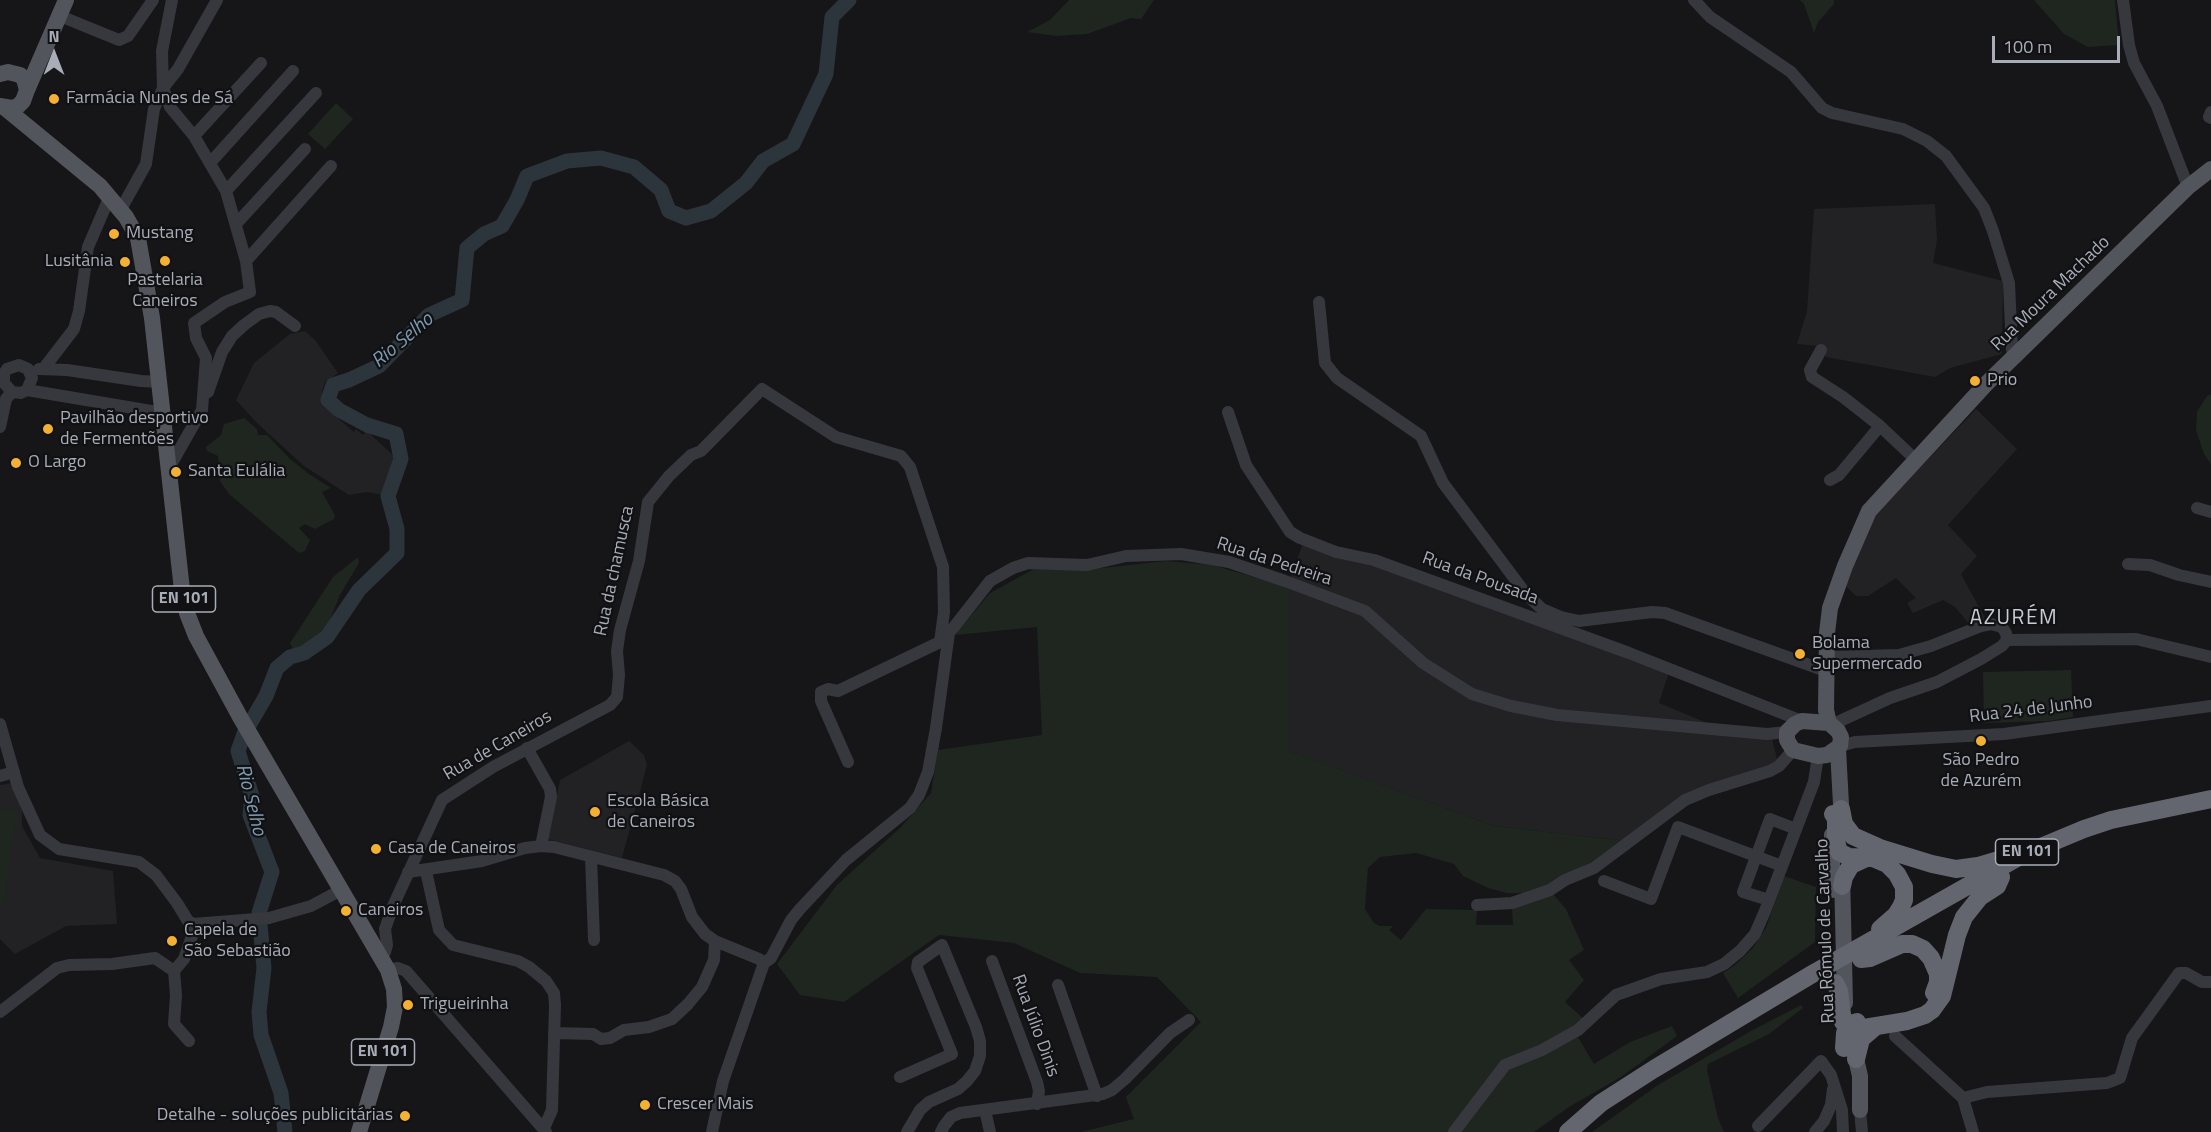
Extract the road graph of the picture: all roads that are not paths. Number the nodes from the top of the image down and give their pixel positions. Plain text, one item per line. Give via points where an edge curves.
1 (153, 0) edge
2 (172, 0) edge
3 (217, 0) edge
4 (1694, 0) edge
5 (2123, 0) edge
6 (63, 8) edge
7 (261, 63) dead end
8 (293, 71) dead end
9 (0, 74) edge
10 (24, 87) junction
11 (163, 88) junction
12 (316, 93) dead end
13 (2, 107) edge
14 (2211, 112) edge
15 (2211, 118) edge
16 (32, 128) junction
17 (194, 136) junction
18 (305, 148) dead end
19 (210, 163) junction
20 (331, 166) dead end
21 (2211, 169) edge
22 (2188, 186) junction
23 (226, 192) junction
24 (110, 196) junction
25 (121, 209) junction
26 (236, 224) junction
27 (246, 261) junction
28 (1319, 302) dead end
29 (295, 327) dead end
30 (1821, 350) dead end
31 (2016, 355) junction
32 (44, 368) junction
33 (28, 369) junction
34 (2, 374) edge
35 (160, 382) junction
36 (27, 390) junction
37 (12, 392) junction
38 (202, 410) junction
39 (1228, 412) dead end
40 (163, 413) junction
41 (1880, 426) junction
42 (0, 427) edge
43 (1917, 461) junction
44 (169, 468) junction
45 (1830, 480) dead end
46 (2197, 508) dead end
47 (2211, 512) edge
48 (2128, 564) dead end
49 (2211, 582) edge
50 (944, 637) junction
51 (2007, 640) junction
52 (2211, 657) edge
53 (1826, 664) junction
54 (2211, 706) edge
55 (597, 711) joint
56 (0, 724) edge
57 (1794, 729) junction
58 (1834, 738) junction
59 (527, 748) junction
60 (848, 762) dead end
61 (14, 772) junction
62 (0, 776) edge
63 (2211, 799) edge
64 (2211, 808) edge
65 (1837, 812) junction
66 (1796, 829) junction
67 (2047, 843) junction
68 (541, 846) junction
69 (1873, 853) junction
70 (1756, 856) junction
71 (591, 857) junction
72 (1836, 859) junction
73 (1782, 866) junction
74 (426, 871) junction
75 (408, 872) junction
76 (2001, 877) junction
77 (1604, 881) dead end
78 (1842, 886) junction
79 (341, 890) junction
80 (1769, 900) junction
81 (1477, 905) dead end
82 (191, 923) junction
83 (594, 940) dead end
84 (715, 941) junction
85 (1860, 953) junction
86 (992, 961) dead end
87 (383, 963) junction
88 (764, 963) junction
89 (174, 971) junction
90 (1815, 979) junction
91 (2211, 981) edge
92 (1058, 985) dead end
93 (1839, 989) junction
94 (0, 1012) edge
95 (1189, 1020) dead end
96 (1875, 1022) junction
97 (1848, 1028) junction
98 (554, 1033) junction
99 (1894, 1036) dead end
100 (189, 1041) dead end
101 (1850, 1054) junction
102 (900, 1077) dead end
103 (1834, 1085) junction
104 (1097, 1096) junction
105 (1963, 1098) junction
106 (1037, 1104) junction
107 (985, 1110) junction
108 (1860, 1110) joint
109 (1758, 1126) dead end
110 (545, 1130) edge
111 (359, 1132) edge
112 (712, 1132) edge
113 (907, 1132) edge
114 (941, 1132) edge
115 (990, 1132) edge
116 (1454, 1132) edge
117 (1568, 1132) edge
118 (1583, 1132) edge
119 (1815, 1132) edge
120 (1843, 1132) edge
121 (1862, 1132) edge
122 (1973, 1132) edge

1 - 6 street via 128,36 119,40
2 - 11 street via 162,51
3 - 11 street
4 - 31 street via 1710,17 1791,72 1822,108 1903,129 1946,156 1984,208 1993,231 2009,283 2012,350
5 - 22 street via 2134,63 2157,106
6 - 10 main road via 40,63
7 - 17 street
8 - 19 street
9 - 10 main road via 9,72
10 - 13 main road, EN 101 via 18,106
10 - 16 main road
11 - 17 street via 170,106
11 - 25 street via 154,109 146,164
12 - 23 street
13 - 16 main road, EN 101
14 - 15 street
16 - 24 main road, EN 101
17 - 19 street
18 - 26 street
19 - 23 street
20 - 27 street
21 - 22 main road, Rua Moura Machado
22 - 31 main road, Rua Moura Machado
23 - 26 street
24 - 25 main road, EN 101
24 - 32 street via 88,247 74,329
25 - 35 main road, EN 101 via 138,238
26 - 27 street
27 - 38 street via 250,292 225,302 194,323 206,358
28 - 53 street via 1324,363 1337,378 1421,436 1443,483 1526,594 1542,609 1578,621 1665,613
29 - 38 street via 270,310 244,325 222,352
30 - 41 street via 1810,370 1812,377
31 - 43 main road, Rua Moura Machado
32 - 33 street
32 - 35 street
33 - 34 street via 16,365
33 - 36 street via 32,378
34 - 37 street
35 - 40 main road, EN 101
36 - 37 street
36 - 40 street
37 - 42 street via 6,399
38 - 44 street
39 - 57 street, Rua da Pousada via 1246,465 1290,532 1300,538 1336,552 1374,560 1629,653
40 - 44 main road, EN 101
41 - 43 street
41 - 45 street via 1839,475
43 - 53 main road, Rua Moura Machado via 1875,503 1860,530 1830,608
44 - 79 main road, EN 101 via 182,590 196,636
46 - 47 street
48 - 49 street via 2150,565
50 - 55 street, Rua da chamusca via 943,567 910,467 901,456 836,437 762,389 701,451 691,455 669,476 648,502 635,578 620,630 617,697
50 - 57 street, Rua da Pedreira via 990,581 1013,568 1028,563 1087,565 1126,556 1181,554 1229,562 1365,611 1423,663 1472,694 1511,706 1557,715 1767,734
50 - 60 street, Rua da Pedreira via 838,691 821,692 820,701
50 - 88 street via 936,728 928,772 919,795 910,808 846,860 800,909 771,958
51 - 52 street via 2136,639
51 - 53 street via 2002,627 1992,624 1899,655
51 - 58 street via 1937,682 1840,721
53 - 58 main road, Rua Moura Machado
54 - 58 street, Rua 24 de Junho via 2004,734
55 - 59 street, Rua de Caneiros
56 - 61 street
57 - 58 main road
57 - 58 main road
57 - 81 street via 1779,766 1770,771 1685,800 1594,868 1550,890 1512,903
58 - 65 main road
58 - 66 street
59 - 68 street via 550,789
59 - 75 street, Rua de Caneiros via 442,800
61 - 62 street
61 - 82 street via 33,823 44,839 59,849 139,862 156,875
63 - 67 highway, EN 101 via 2111,820
64 - 76 highway, EN 101 via 2113,828 2050,851
65 - 69 highway via 1853,836
65 - 72 highway
66 - 70 street via 1770,819
66 - 73 street
67 - 69 highway via 2037,842 1987,864 1956,869
67 - 85 highway, EN 101
68 - 71 street
68 - 74 street
69 - 72 highway
69 - 78 highway via 1851,865
69 - 85 highway via 1893,868 1904,887 1904,900 1896,915 1863,939
70 - 73 street
70 - 77 street via 1678,828 1651,899
70 - 80 street via 1743,892
71 - 83 street
71 - 84 street via 675,880 697,924
72 - 78 main road, Rua Rómulo de Carvalho
72 - 93 main road, Rua Rómulo de Carvalho
73 - 80 street
74 - 75 street
74 - 98 street via 439,930 453,945 518,961 546,981 554,993
75 - 87 street, Rua de Caneiros via 385,929
76 - 85 highway, EN 101
76 - 96 highway via 1997,886 1980,897 1964,917 1945,988 1932,1010 1918,1019
78 - 93 main road, Rua Rómulo de Carvalho
79 - 82 street via 311,906 269,918
79 - 87 main road, EN 101
80 - 116 street via 1755,934 1725,964 1707,972 1661,979 1616,995 1578,1030 1505,1065
82 - 89 street via 192,936 184,959
84 - 88 street
84 - 98 street via 714,960 702,987 672,1019 600,1040 593,1034
85 - 90 highway, EN 101
85 - 96 highway via 1870,958 1902,944 1912,944 1931,957 1938,974 1936,989 1925,1004
86 - 106 street, Rua Júlio Dinis via 1037,1082
87 - 110 street via 406,971
87 - 111 main road, EN 101 via 394,989 395,1007
88 - 112 street via 723,1081
89 - 94 street via 155,958 57,968
89 - 100 street via 174,1024
90 - 117 highway, EN 101 via 1601,1103
90 - 118 highway, EN 101 via 1640,1089
91 - 105 street via 2202,982 2179,973 2132,1038 2120,1078 2107,1083 2031,1087
92 - 104 street
93 - 96 highway via 1856,1012
93 - 97 highway via 1843,1022
93 - 101 main road, Rua Rómulo de Carvalho via 1837,1019
95 - 104 street via 1170,1033 1112,1090
96 - 97 highway via 1856,1030
96 - 101 highway
97 - 101 highway via 1844,1038
98 - 110 street via 552,1110
99 - 105 street
101 - 108 main road, Rua Rómulo de Carvalho via 1861,1086
102 - 113 street via 952,1054 916,968 942,945 976,1027 980,1056 967,1081 929,1102
103 - 109 street via 1821,1060
103 - 119 street via 1831,1105
103 - 120 street via 1842,1110
104 - 106 street
105 - 122 street
106 - 107 street
107 - 114 street via 951,1117
107 - 115 street
108 - 121 street, Rua Rómulo de Carvalho

